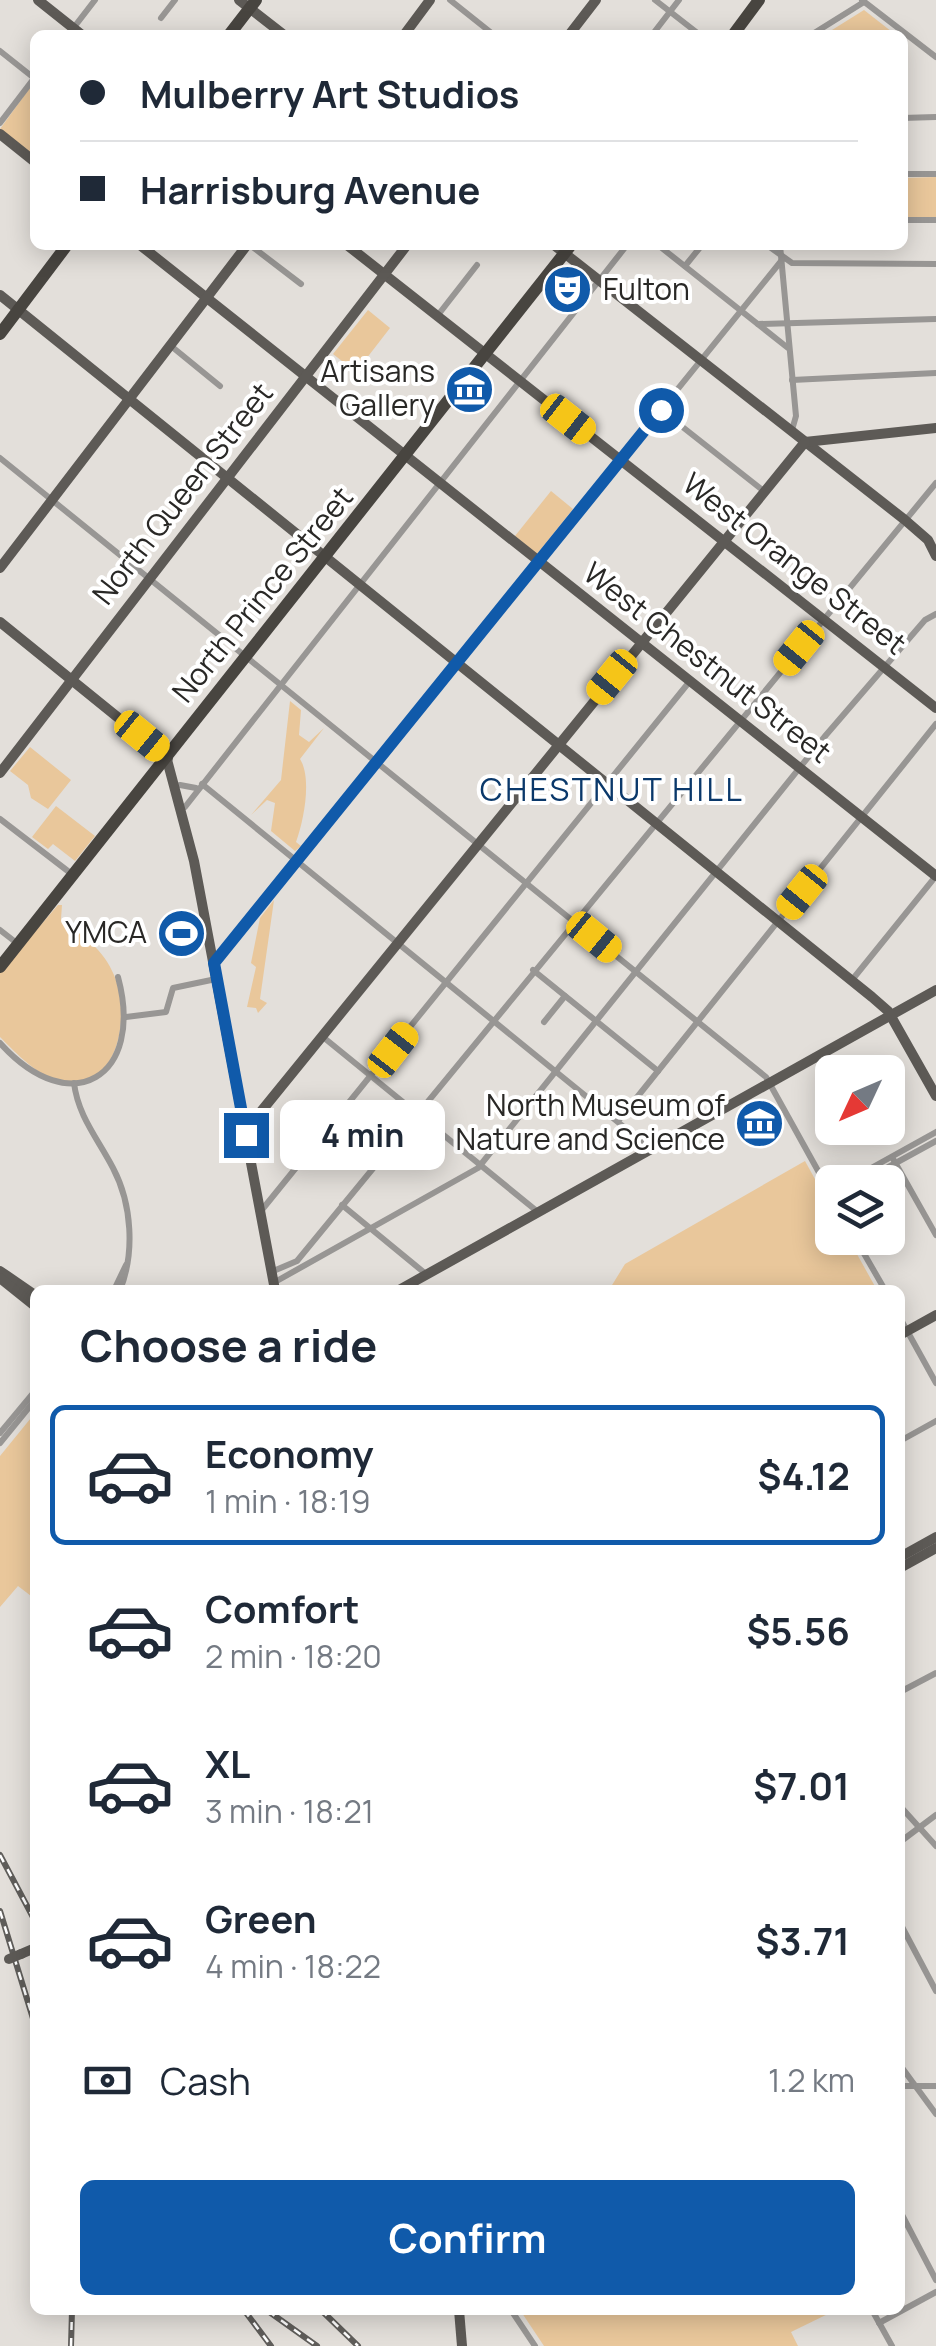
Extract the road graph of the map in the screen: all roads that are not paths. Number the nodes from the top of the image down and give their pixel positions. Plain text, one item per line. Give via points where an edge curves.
1 (38, 0) edge
2 (95, 0) edge
3 (175, 0) edge
4 (430, 0) edge
5 (450, 0) edge
6 (596, 0) edge
7 (655, 0) edge
8 (680, 0) edge
9 (759, 0) edge
10 (863, 1) edge
11 (248, 3) edge
12 (670, 11) junction
13 (161, 18) dead end
14 (71, 30) edge
15 (76, 30) edge
16 (232, 30) edge
17 (278, 30) edge
18 (408, 30) edge
19 (488, 30) edge
20 (573, 30) edge
21 (656, 30) edge
22 (694, 30) edge
23 (736, 30) edge
24 (820, 30) edge
25 (902, 30) edge
26 (908, 35) edge
27 (0, 51) edge
28 (934, 54) edge
29 (30, 74) edge
30 (30, 84) edge
31 (936, 117) edge
32 (908, 118) edge
33 (0, 122) edge
34 (0, 134) edge
35 (30, 158) edge
36 (908, 174) edge
37 (936, 174) edge
38 (908, 220) edge
39 (936, 220) edge
40 (64, 250) edge
41 (146, 250) edge
42 (245, 250) edge
43 (256, 250) edge
44 (354, 250) edge
45 (403, 250) edge
46 (562, 250) edge
47 (565, 250) edge
48 (623, 250) edge
49 (664, 250) edge
50 (698, 250) edge
51 (772, 250) edge
52 (781, 250) edge
53 (782, 260) junction
54 (936, 264) edge
55 (477, 265) dead end
56 (685, 266) junction
57 (384, 274) junction
58 (600, 281) junction
59 (301, 284) dead end
60 (0, 295) edge
61 (208, 298) junction
62 (18, 310) junction
63 (740, 310) junction
64 (438, 315) junction
65 (936, 318) edge
66 (787, 323) junction
67 (758, 324) junction
68 (0, 334) edge
69 (171, 346) junction
70 (789, 349) junction
71 (486, 353) junction
72 (700, 360) junction
73 (936, 373) edge
74 (306, 376) junction
75 (792, 380) junction
76 (521, 381) junction
77 (220, 386) dead end
78 (130, 399) junction
79 (661, 410) junction
80 (936, 428) edge
81 (791, 431) junction
82 (805, 442) junction
83 (405, 456) junction
84 (0, 458) edge
85 (620, 460) junction
86 (228, 478) junction
87 (440, 483) junction
88 (936, 483) edge
89 (765, 492) junction
90 (52, 500) junction
91 (905, 520) junction
92 (724, 541) junction
93 (936, 556) edge
94 (326, 557) junction
95 (538, 561) junction
96 (0, 568) edge
97 (150, 579) junction
98 (360, 584) junction
99 (936, 614) edge
100 (823, 620) junction
101 (0, 622) edge
102 (640, 642) junction
103 (246, 656) junction
104 (457, 662) junction
105 (884, 667) junction
106 (70, 679) junction
107 (690, 681) junction
108 (280, 684) junction
109 (936, 708) edge
110 (740, 720) junction
111 (936, 724) edge
112 (558, 744) junction
113 (166, 756) junction
114 (377, 762) junction
115 (800, 768) junction
116 (0, 774) edge
117 (202, 784) junction
118 (608, 784) junction
119 (180, 785) junction
120 (185, 813) junction
121 (862, 818) junction
122 (0, 819) edge
123 (655, 822) junction
124 (478, 843) junction
125 (296, 861) junction
126 (716, 871) junction
127 (73, 875) junction
128 (936, 876) edge
129 (528, 883) junction
130 (574, 920) junction
131 (779, 922) junction
132 (0, 930) edge
133 (398, 943) junction
134 (18, 944) junction
135 (214, 963) junction
136 (0, 967) edge
137 (533, 970) junction
138 (636, 971) junction
139 (118, 976) dead end
140 (217, 979) junction
141 (852, 981) junction
142 (447, 983) junction
143 (936, 990) edge
144 (564, 996) junction
145 (891, 1016) junction
146 (126, 1018) junction
147 (492, 1019) junction
148 (596, 1020) junction
149 (698, 1021) junction
150 (544, 1022) dead end
151 (322, 1036) junction
152 (0, 1043) edge
153 (556, 1070) junction
154 (658, 1071) junction
155 (373, 1076) junction
156 (74, 1084) junction
157 (769, 1084) junction
158 (936, 1096) edge
159 (417, 1112) junction
160 (618, 1121) junction
161 (243, 1122) junction
162 (936, 1132) edge
163 (936, 1141) edge
164 (652, 1149) junction
165 (894, 1160) junction
166 (481, 1163) junction
167 (815, 1165) edge
168 (883, 1165) edge
169 (887, 1165) edge
170 (342, 1205) junction
171 (260, 1212) junction
172 (538, 1212) junction
173 (371, 1229) junction
174 (936, 1235) edge
175 (865, 1255) edge
176 (426, 1274) junction
177 (1, 1277) edge
178 (273, 1282) edge
179 (119, 1285) edge
180 (407, 1285) edge
181 (881, 1285) edge
182 (30, 1292) edge
183 (30, 1302) edge
184 (936, 1315) edge
185 (905, 1332) edge
186 (905, 1335) edge
187 (936, 1382) edge
188 (30, 1396) edge
189 (30, 1406) edge
190 (936, 1421) edge
191 (0, 1433) edge
192 (905, 1438) edge
193 (0, 1443) edge
194 (936, 1537) edge
195 (936, 1548) edge
196 (905, 1555) edge
197 (905, 1565) edge
198 (936, 1673) edge
199 (905, 1689) edge
200 (905, 1811) edge
201 (936, 1814) edge
202 (919, 1826) junction
203 (905, 1838) edge
204 (936, 1846) edge
205 (905, 1932) edge
206 (30, 1950) edge
207 (4, 1961) edge
208 (936, 1991) edge
209 (905, 2072) edge
210 (905, 2086) edge
211 (914, 2086) junction
212 (936, 2086) edge
213 (936, 2114) edge
214 (905, 2221) edge
215 (936, 2280) edge
216 (936, 2292) edge
217 (905, 2309) edge
218 (460, 2315) edge
219 (514, 2315) edge
220 (875, 2315) edge
221 (894, 2315) edge
222 (879, 2323) junction
223 (462, 2346) edge
224 (535, 2346) edge
225 (892, 2346) edge

1 - 14 main road
2 - 15 street
3 - 13 street
4 - 18 main road
5 - 19 street
6 - 20 main road
7 - 12 street
8 - 12 street
9 - 23 highway
10 - 24 street
10 - 25 street
11 - 16 highway
11 - 17 main road
12 - 21 street
12 - 22 street
26 - 28 street
27 - 29 street
30 - 33 street
31 - 32 street
34 - 35 main road
36 - 37 street
38 - 39 street
40 - 62 highway
41 - 61 main road, West Chestnut Street
42 - 61 main road
43 - 59 street
44 - 57 main road, West Orange Street
45 - 57 main road, North Queen Street
46 - 71 highway, North Prince Street
47 - 58 main road
48 - 58 street
49 - 56 street
50 - 56 street
51 - 53 street
52 - 53 street
53 - 54 street
53 - 63 street
53 - 66 street
55 - 64 street
56 - 63 street
57 - 64 main road, West Orange Street
57 - 74 main road, North Queen Street
58 - 72 main road
58 - 76 street
60 - 62 main road
61 - 69 main road
61 - 74 main road, West Chestnut Street
62 - 68 highway
62 - 78 main road
63 - 67 street
63 - 72 street
64 - 71 main road, West Orange Street
65 - 66 street
66 - 67 street
66 - 70 street
67 - 70 street
69 - 77 street
69 - 78 main road
70 - 75 street
71 - 76 main road, West Orange Street
71 - 83 highway, North Prince Street
72 - 79 street
72 - 81 main road
73 - 75 street
74 - 83 main road, West Chestnut Street
74 - 86 main road, North Queen Street
75 - 81 street
76 - 85 main road, West Orange Street
76 - 87 street
78 - 86 main road
78 - 90 main road
79 - 85 street
79 - 89 street
80 - 82 main road
81 - 82 main road
82 - 89 main road
82 - 91 main road
83 - 87 main road, West Chestnut Street
83 - 94 highway, North Prince Street
84 - 90 street
85 - 92 main road, West Orange Street
85 - 95 street
86 - 94 main road
86 - 97 main road, North Queen Street
87 - 95 main road, West Chestnut Street
87 - 98 street
88 - 91 street
89 - 92 main road
90 - 96 main road
90 - 97 street
91 - 93 main road
91 - 100 street
92 - 100 main road, West Orange Street
92 - 102 main road
94 - 98 main road
94 - 103 highway, North Prince Street
95 - 102 main road, West Chestnut Street
95 - 104 street
97 - 103 street
97 - 106 main road, North Queen Street
98 - 104 main road
98 - 108 street
99 - 105 street
100 - 105 main road, West Orange Street
100 - 110 street
101 - 106 main road
102 - 107 main road, West Chestnut Street
102 - 112 main road
103 - 108 street
103 - 113 highway, North Prince Street
104 - 112 main road
104 - 114 street
105 - 109 main road, West Orange Street
105 - 115 street
106 - 113 main road
106 - 116 main road, North Queen Street
107 - 110 main road, West Chestnut Street
107 - 118 street
108 - 114 street
108 - 117 street
110 - 115 main road, West Chestnut Street
110 - 123 street
111 - 121 street
112 - 118 main road
112 - 124 main road
113 - 119 main road
113 - 120 main road
113 - 127 highway, North Prince Street
114 - 124 street
114 - 125 street
115 - 121 main road, West Chestnut Street
115 - 126 street
117 - 119 street via 192,790
117 - 120 street
117 - 125 street
118 - 123 main road
118 - 129 street
119 - 120 main road
120 - 135 main road
121 - 128 main road, West Chestnut Street
121 - 131 street
122 - 127 street
123 - 126 main road
123 - 130 street
124 - 129 street
124 - 133 main road
125 - 133 street
125 - 135 street
126 - 131 main road
126 - 138 street
127 - 134 highway, North Prince Street
128 - 141 street
129 - 130 street
129 - 142 street
130 - 137 street
130 - 138 street
131 - 141 main road
131 - 149 street
132 - 134 street
133 - 142 street
133 - 151 main road
134 - 136 highway, North Prince Street
135 - 140 main road
137 - 144 street
137 - 147 street
138 - 148 street
138 - 149 street
139 - 146 street
140 - 146 street via 174,988 166,1012
140 - 161 main road
141 - 145 main road
142 - 147 street
142 - 155 street
143 - 145 main road
144 - 148 street
144 - 150 street
145 - 157 main road
145 - 158 main road
146 - 156 street via 114,1059
147 - 153 street
147 - 159 street
148 - 153 street
148 - 154 street
149 - 154 street
149 - 157 street
151 - 155 street
151 - 161 main road via 257,1116
152 - 156 street via 46,1080
153 - 160 street
153 - 166 street
154 - 160 street
155 - 159 street
155 - 171 street
156 - 179 street via 79,1109 120,1184 130,1224
157 - 164 main road
157 - 167 street
159 - 166 street
159 - 170 street
160 - 164 street
161 - 171 main road
162 - 165 street
163 - 165 street
164 - 172 main road
165 - 168 street
165 - 169 street
165 - 174 street
166 - 172 street
166 - 173 street
170 - 173 street
170 - 178 street
171 - 178 main road
172 - 176 main road
173 - 176 street
173 - 178 street
175 - 181 street
176 - 180 main road
177 - 182 main road
177 - 183 main road
184 - 185 main road
186 - 187 street
188 - 191 street
189 - 193 street
190 - 192 street
194 - 196 main road
195 - 197 main road
198 - 199 street
200 - 202 street
201 - 202 street
202 - 203 street
202 - 204 street
205 - 208 street
206 - 207 main road, bridge
209 - 211 street
210 - 211 street
211 - 212 street
211 - 213 street
214 - 215 street
216 - 217 street
218 - 223 main road
219 - 224 street
220 - 222 street
221 - 222 street
222 - 225 street

